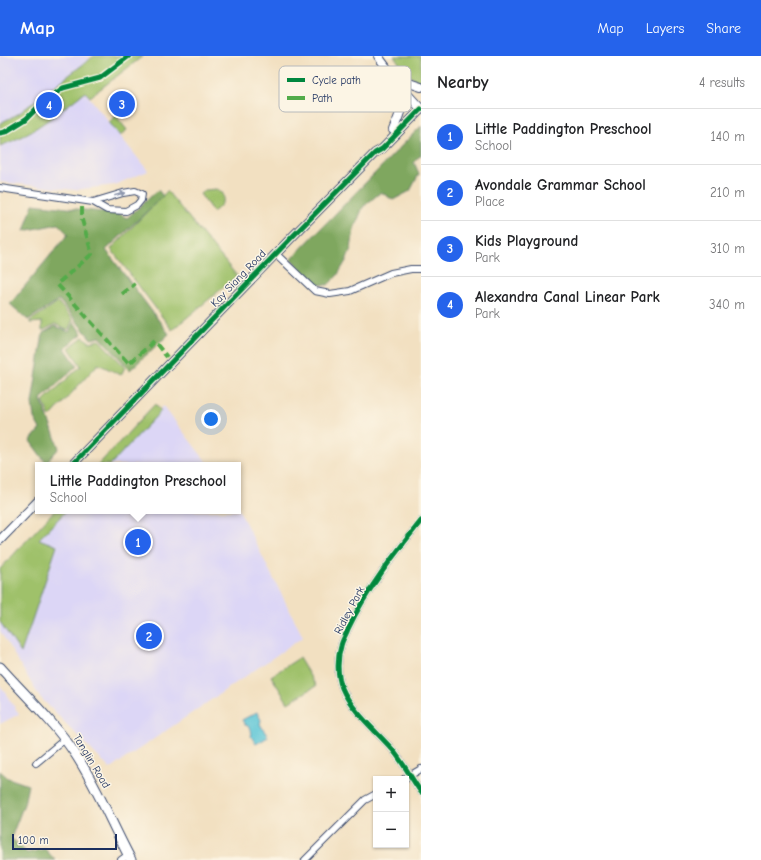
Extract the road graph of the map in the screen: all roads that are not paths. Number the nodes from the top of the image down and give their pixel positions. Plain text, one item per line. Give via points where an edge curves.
1 (378, 56) edge
2 (386, 66) edge
3 (411, 84) edge
4 (421, 87) edge
5 (411, 94) edge
6 (411, 96) edge
7 (420, 104) edge
8 (401, 112) edge
9 (393, 130) junction
10 (375, 153) junction
11 (0, 188) edge
12 (93, 202) junction
13 (276, 254) junction
14 (421, 269) edge
15 (75, 462) edge
16 (35, 504) edge
17 (421, 521) edge
18 (0, 540) edge
19 (0, 667) edge
20 (0, 675) edge
21 (63, 741) junction
22 (36, 763) dead end
23 (421, 769) edge
24 (406, 776) edge
25 (409, 776) edge
26 (409, 779) edge
27 (421, 792) edge
28 (373, 796) edge
29 (126, 858) edge
30 (305, 860) edge

1 - 2 street
3 - 4 street
5 - 7 street
6 - 7 street
7 - 9 street, Kay Siang Road
7 - 10 street, Kay Siang Road via 382,149
8 - 9 street
9 - 10 street, Kay Siang Road
10 - 13 street, Kay Siang Road
11 - 12 street
12 -> 12 street via 135,190 142,194 137,205 126,211 107,210
13 - 14 street, Kay Siang Road via 315,291 330,294 350,291 391,273
13 - 15 street, Kay Siang Road
16 - 18 street
17 - 24 street, Ridley Park via 376,580 354,615 340,646 338,660 342,688 348,699 393,751
19 - 21 main road, Tanglin Road
20 - 21 main road, Tanglin Road
21 - 22 street
21 - 29 main road, Tanglin Road via 75,754 93,784
23 - 25 street
26 - 27 street, Ridley Park
28 - 30 street via 364,800

